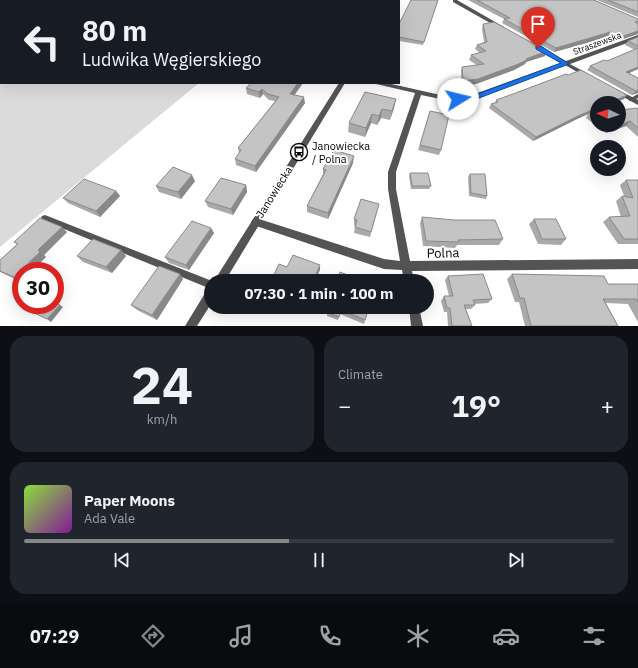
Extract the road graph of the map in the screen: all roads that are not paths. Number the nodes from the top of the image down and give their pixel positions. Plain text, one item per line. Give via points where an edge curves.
1 (455, 1) edge
2 (504, 28) edge
3 (638, 37) edge
4 (531, 44) edge
5 (566, 64) junction
6 (592, 78) edge
7 (341, 84) edge
8 (383, 84) edge
9 (612, 89) edge
10 (419, 92) junction
11 (638, 96) edge
12 (631, 100) junction
13 (638, 103) edge
14 (45, 218) edge
15 (256, 222) junction
16 (638, 264) edge
17 (406, 266) junction
18 (223, 274) edge
19 (408, 274) edge
20 (204, 282) edge
21 (204, 305) edge
22 (415, 314) edge
23 (191, 326) edge
24 (417, 326) edge

1 - 2 street
3 - 5 street, Straszewska
4 - 5 street
5 - 6 street
5 - 10 street, Straszewska via 470,98 451,99
7 - 15 street, Janowiecka
8 - 10 street, Straszewska
9 - 12 street
10 - 17 street via 392,172 392,189
11 - 12 lane
12 - 13 street
14 - 20 lane
15 - 17 street, Polna via 384,264
15 - 18 street, Janowiecka
16 - 17 street, Polna
17 - 19 street
21 - 23 street
22 - 24 street

